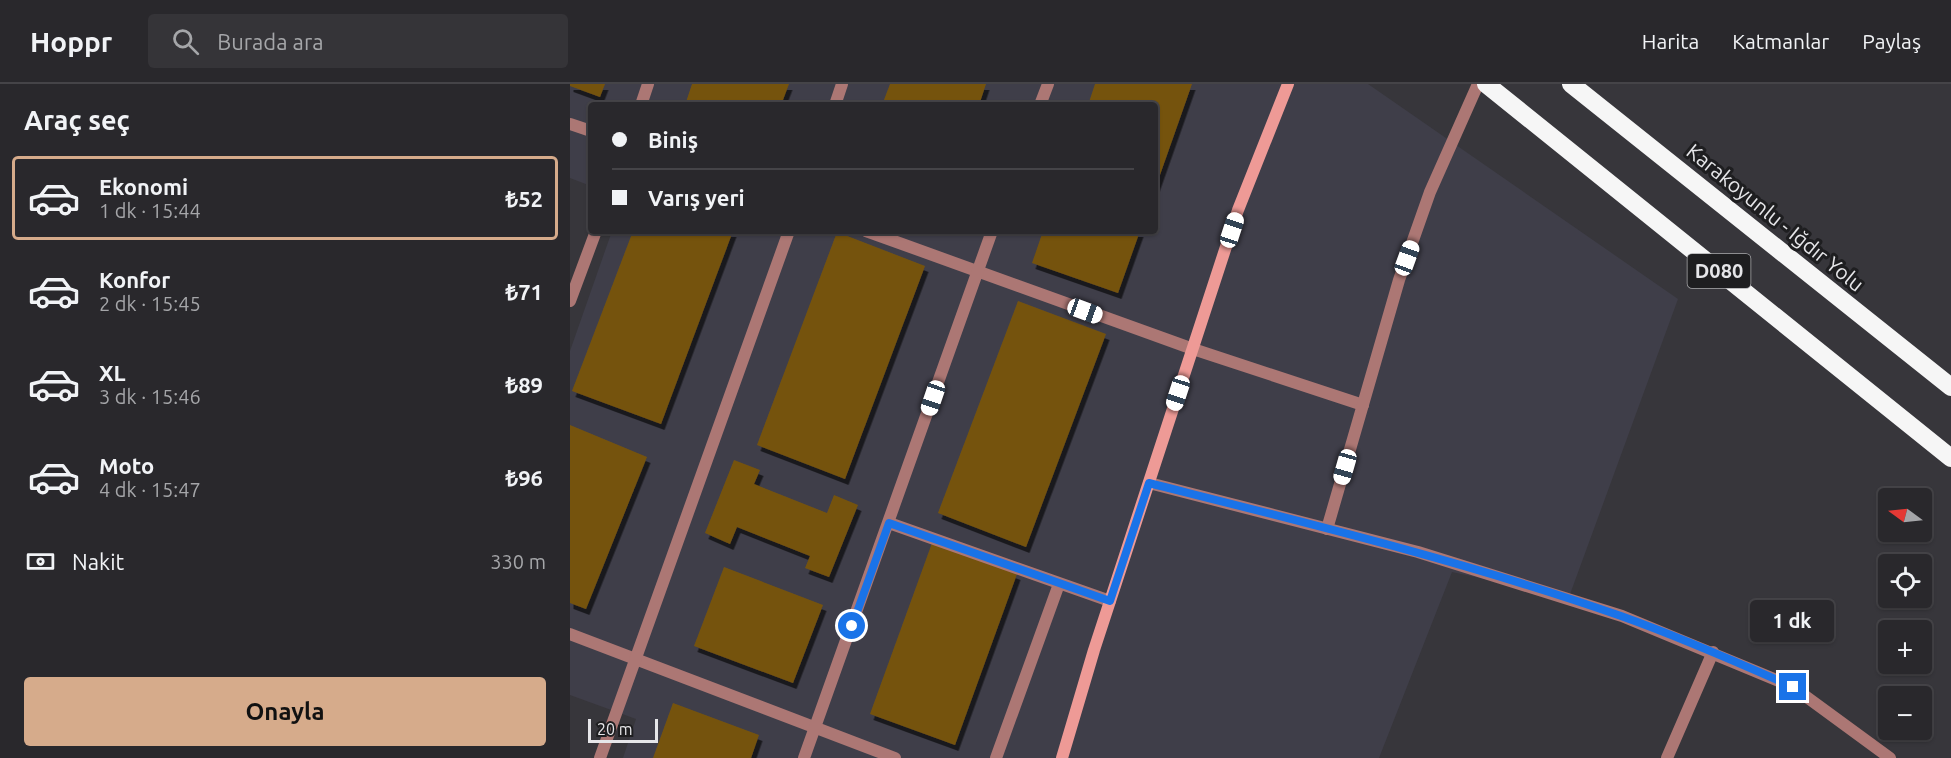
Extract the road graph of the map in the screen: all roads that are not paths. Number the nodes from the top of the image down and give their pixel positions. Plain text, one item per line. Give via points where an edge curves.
1 (648, 84) edge
2 (842, 84) edge
3 (1048, 84) edge
4 (1288, 84) edge
5 (1478, 84) edge
6 (1486, 84) edge
7 (1571, 84) edge
8 (642, 102) edge
9 (836, 102) edge
10 (1041, 102) edge
11 (570, 124) edge
12 (588, 130) edge
13 (595, 234) edge
14 (788, 234) edge
15 (874, 234) edge
16 (991, 234) edge
17 (978, 273) junction
18 (570, 301) edge
19 (1193, 349) junction
20 (1951, 387) edge
21 (1363, 405) junction
22 (1951, 458) edge
23 (1149, 483) junction
24 (889, 523) junction
25 (1327, 529) junction
26 (1059, 584) junction
27 (1110, 601) junction
28 (570, 634) edge
29 (1713, 652) junction
30 (635, 660) junction
31 (815, 726) junction
32 (600, 758) edge
33 (804, 758) edge
34 (895, 758) edge
35 (996, 758) edge
36 (1062, 758) edge
37 (1667, 758) edge
38 (1890, 758) edge

1 - 8 lane
2 - 9 lane
3 - 10 lane
4 - 19 street via 1238,210
5 - 21 lane via 1430,192 1399,280
6 - 22 highway, D080
7 - 20 highway, Karakoyunlu - Iğdır Yolu / D080
11 - 12 lane
13 - 18 lane
14 - 30 lane
15 - 17 lane
16 - 17 lane
17 - 19 lane
17 - 24 lane
19 - 21 lane
19 - 23 street
21 - 25 lane
23 - 25 lane
23 - 27 street
24 - 26 lane
24 - 31 lane
25 - 29 lane via 1418,552 1599,609
26 - 27 lane
26 - 35 lane
27 - 36 street
28 - 30 lane
29 - 37 lane
29 - 38 lane via 1793,687
30 - 31 lane
30 - 32 lane
31 - 33 lane
31 - 34 lane

